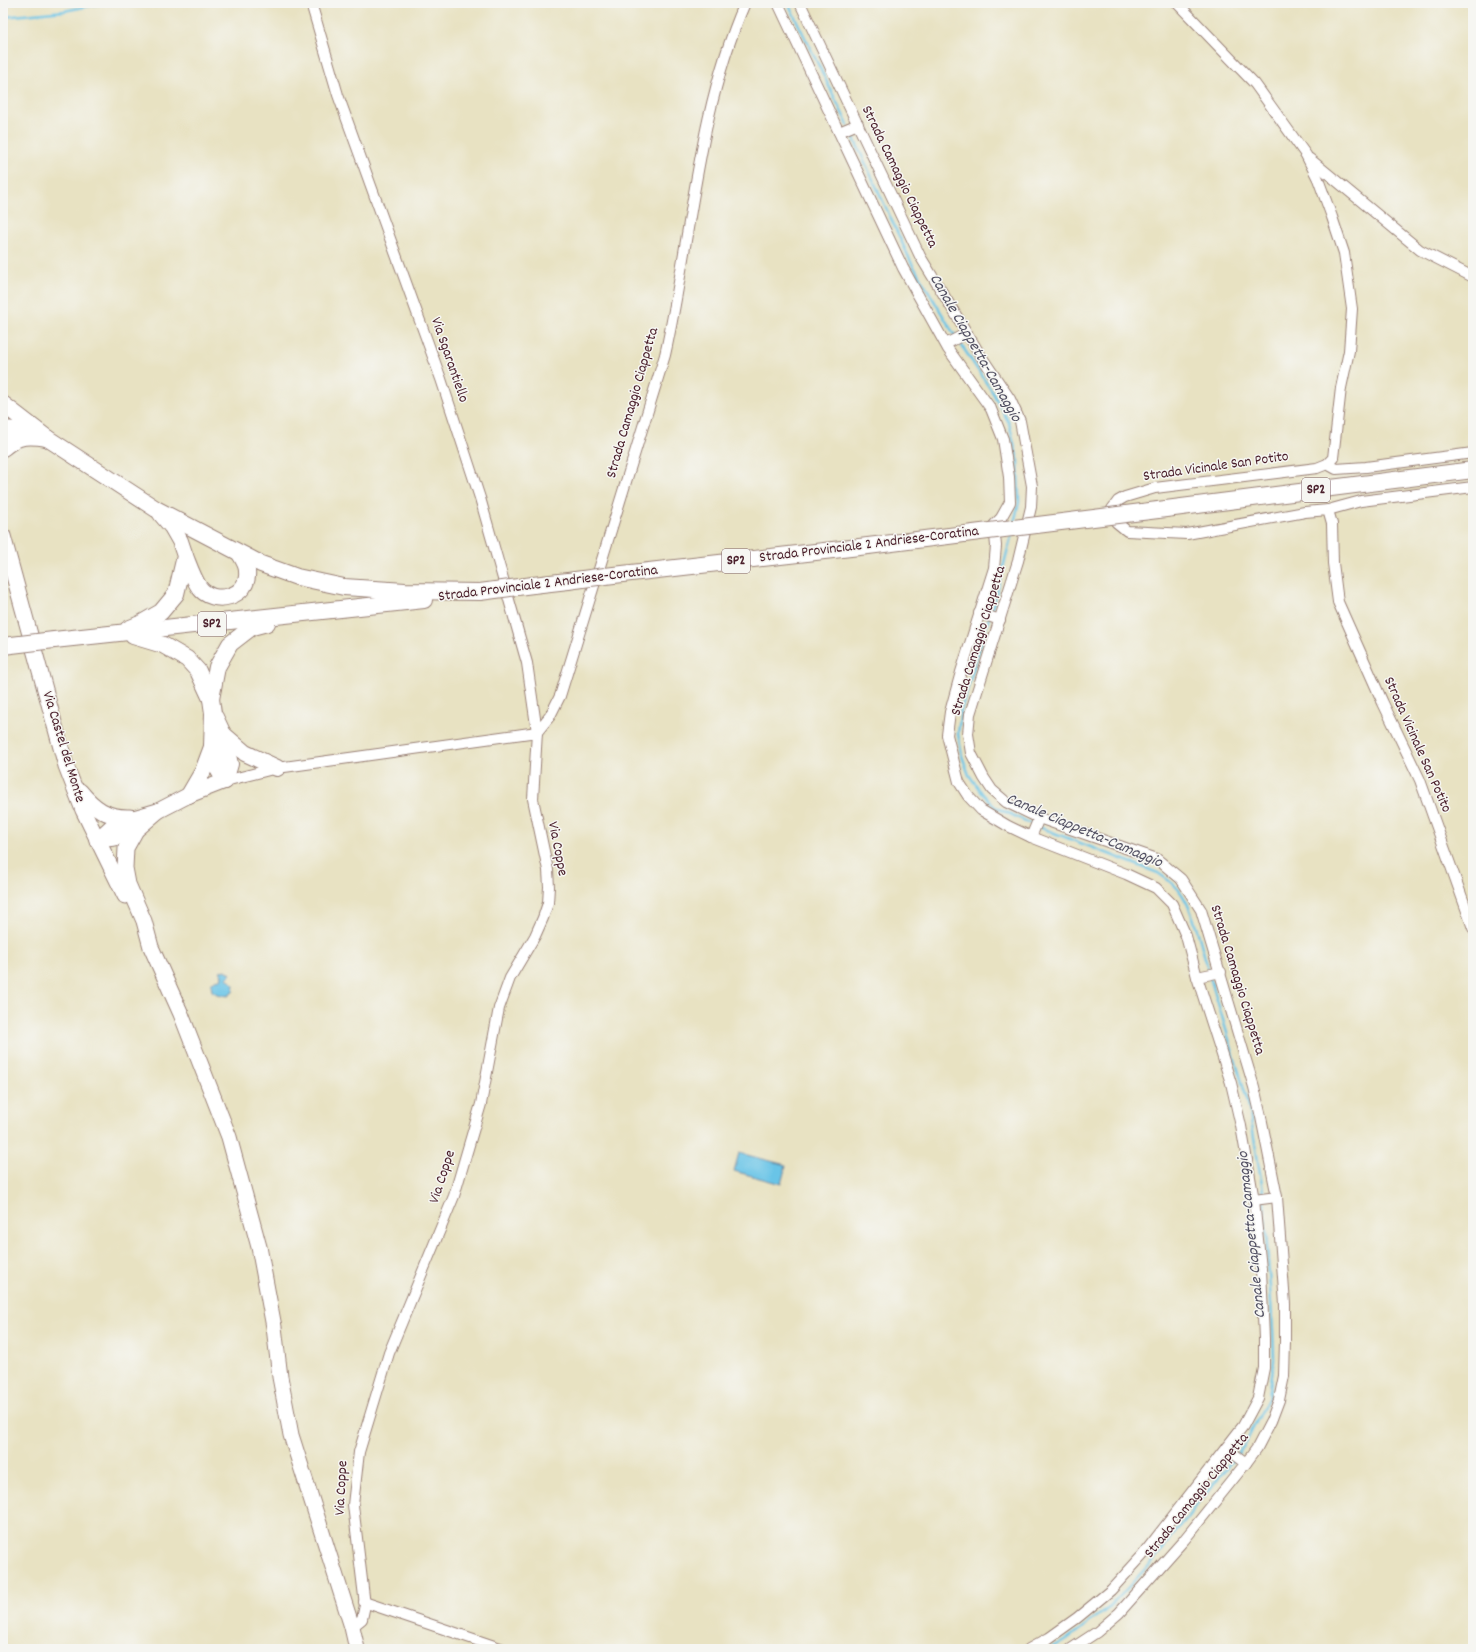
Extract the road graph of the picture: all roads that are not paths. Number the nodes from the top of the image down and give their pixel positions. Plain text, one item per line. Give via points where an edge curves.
1 (311, 3) edge
2 (745, 3) edge
3 (778, 3) edge
4 (800, 3) edge
5 (1177, 3) edge
6 (858, 124) junction
7 (839, 132) junction
8 (1306, 155) junction
9 (1473, 277) edge
10 (967, 332) junction
11 (946, 344) junction
12 (5, 408) edge
13 (3, 428) edge
14 (30, 435) junction
15 (47, 438) junction
16 (3, 448) edge
17 (1473, 453) edge
18 (1327, 464) junction
19 (1473, 470) edge
20 (1473, 487) edge
21 (156, 509) junction
22 (1328, 510) junction
23 (3, 536) edge
24 (240, 554) junction
25 (185, 556) junction
26 (480, 592) junction
27 (309, 612) junction
28 (979, 613) junction
29 (1000, 620) junction
30 (115, 634) junction
31 (3, 646) edge
32 (212, 706) junction
33 (537, 732) junction
34 (223, 734) junction
35 (212, 747) junction
36 (277, 768) junction
37 (71, 780) junction
38 (225, 781) junction
39 (189, 795) junction
40 (1039, 818) junction
41 (138, 823) junction
42 (1031, 837) junction
43 (97, 840) junction
44 (1473, 928) edge
45 (151, 947) junction
46 (1221, 972) junction
47 (1197, 977) junction
48 (1277, 1196) junction
49 (1254, 1200) junction
50 (1226, 1448) junction
51 (1246, 1463) junction
52 (364, 1602) junction
53 (352, 1627) junction
54 (357, 1649) edge
55 (502, 1649) edge
56 (1029, 1649) edge
57 (1071, 1649) edge

1 - 33 street, Via Sgarantiello via 338,95 441,379 480,498 527,662
2 - 33 street, Strada Camaggio Ciappetta via 727,47 713,98 665,355 560,696 550,716
3 - 7 street
4 - 6 street, Strada Camaggio Ciappetta
5 - 8 street via 1255,84
6 - 7 street
6 - 10 street, Strada Camaggio Ciappetta via 920,256
7 - 11 street via 903,268
8 - 9 street via 1420,250
8 - 18 street via 1318,179 1341,246 1352,308 1349,351 1341,388 1333,458
10 - 11 street
10 - 29 street, Strada Camaggio Ciappetta via 1010,399 1020,421 1032,486 1031,507
11 - 28 street via 991,410 1003,439 1008,477 1010,502 994,525 994,568
12 - 15 main road
13 - 14 main road
14 - 15 main road
14 - 16 main road
15 - 21 main road
17 - 18 street via 1366,467 1336,468
18 - 22 street, Strada Vicinale San Potito via 1301,471 1155,488 1125,497 1112,509 1116,522 1127,531 1187,534
19 - 26 main road, Strada Provinciale 2 Andriese-Coratina / SP2, bridge
20 - 22 street via 1361,501
21 - 24 main road via 209,535
21 - 25 main road via 172,527
22 - 44 street, Strada Vicinale San Potito via 1332,524 1333,564 1338,602 1420,780
23 - 37 main road, Via Castel del Monte
24 - 25 main road via 248,571 247,578 237,593 226,598 211,597 200,588
24 - 26 main road via 297,577 344,587
25 - 30 main road via 176,594 161,612
26 - 27 main road, Strada Provinciale 2 Andriese-Coratina / SP2
27 - 30 main road, Strada Provinciale 2 Andriese-Coratina / SP2
27 - 32 main road via 252,627 230,644 217,667
28 - 29 street
28 - 42 street via 950,712 946,735 959,782 968,796 981,810
29 - 40 street, Strada Camaggio Ciappetta via 970,714 968,734 971,753 992,790 1006,802
30 - 31 main road, Strada Provinciale 2 Andriese-Coratina / SP2, bridge
30 - 32 main road via 142,638 163,645 187,659 198,671
32 - 34 main road
32 - 35 main road
33 - 36 street
33 - 52 street, Via Coppe via 533,799 548,870 548,903 535,936 510,978 499,1008 481,1104 454,1196 389,1353 359,1452 353,1505
34 - 36 main road via 245,753
34 - 38 main road via 230,764
35 - 38 main road via 216,766
35 - 39 main road via 203,771
36 - 38 street
37 - 41 main road via 88,802 101,811
37 - 43 main road, Via Castel del Monte
38 - 39 main road
39 - 41 main road
40 - 42 street
40 - 46 street, Strada Camaggio Ciappetta via 1157,859 1181,879 1202,910
41 - 43 main road via 120,822
41 - 45 main road via 126,848 125,868 128,884 144,921
42 - 47 street via 1156,888 1172,904 1186,936
43 - 45 main road, Via Castel del Monte
45 - 53 main road via 181,1014 229,1137 259,1247 291,1435
46 - 47 street
46 - 48 street, Strada Camaggio Ciappetta via 1256,1095
47 - 49 street via 1231,1083
48 - 49 street
48 - 51 street, Strada Camaggio Ciappetta via 1285,1304 1284,1376 1271,1421
49 - 50 street via 1261,1269 1264,1368 1258,1398 1243,1426
50 - 51 street
50 - 56 street via 1142,1556 1111,1590 1077,1618
51 - 57 street, Strada Camaggio Ciappetta via 1184,1540 1119,1614
52 - 53 street, Via Coppe via 362,1619
52 - 55 street
53 - 54 main road

